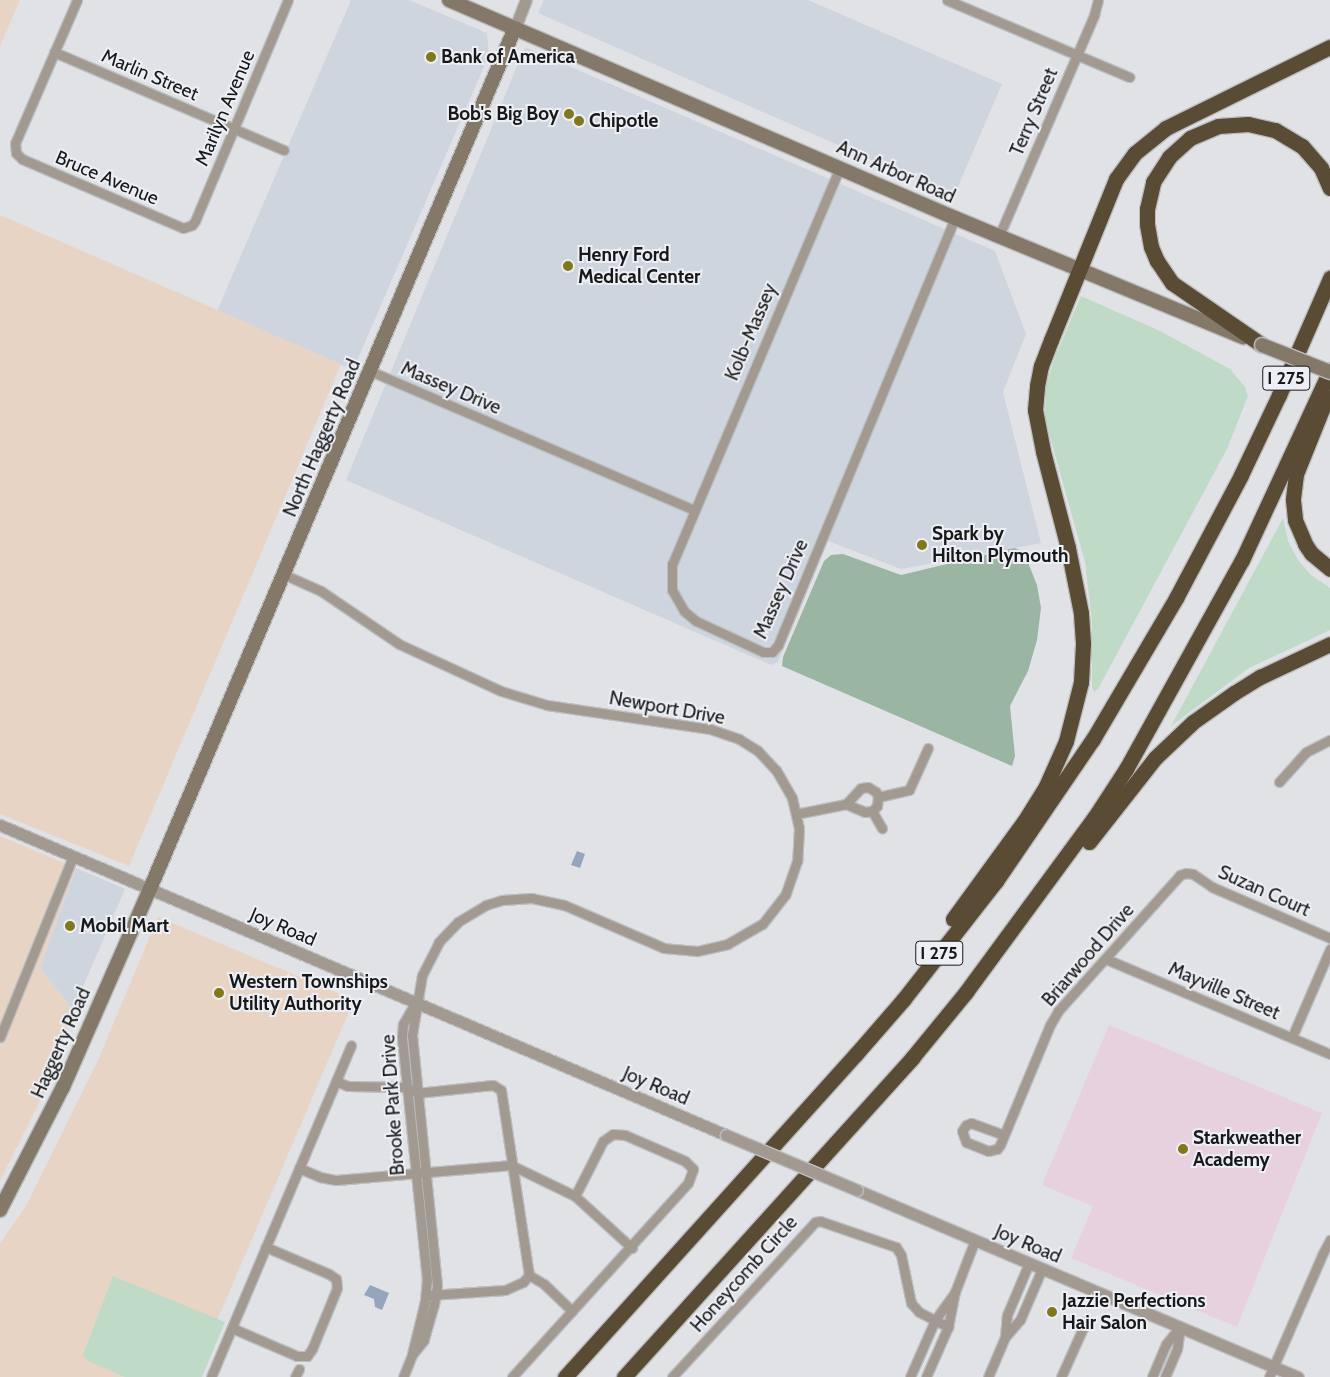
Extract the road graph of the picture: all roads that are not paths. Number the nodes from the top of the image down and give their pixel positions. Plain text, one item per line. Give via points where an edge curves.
1 (77, 0) edge
2 (288, 0) edge
3 (450, 0) edge
4 (526, 0) edge
5 (947, 0) edge
6 (1098, 0) edge
7 (514, 28) junction
8 (1330, 47) edge
9 (54, 52) junction
10 (1077, 55) junction
11 (1129, 77) dead end
12 (234, 128) junction
13 (284, 150) dead end
14 (840, 167) junction
15 (1330, 188) edge
16 (955, 218) junction
17 (188, 227) joint
18 (999, 236) junction
19 (1080, 269) junction
20 (1330, 275) edge
21 (1262, 344) junction
22 (370, 371) junction
23 (1330, 371) edge
24 (1330, 386) edge
25 (694, 510) junction
26 (1330, 569) edge
27 (284, 574) junction
28 (1330, 644) edge
29 (1330, 740) edge
30 (928, 748) dead end
31 (1279, 782) dead end
32 (878, 797) junction
33 (846, 804) junction
34 (872, 810) junction
35 (796, 814) junction
36 (0, 825) edge
37 (882, 828) dead end
38 (73, 856) junction
39 (1186, 873) joint
40 (150, 890) junction
41 (1022, 918) junction
42 (1330, 938) edge
43 (1330, 949) edge
44 (1106, 958) junction
45 (903, 1000) junction
46 (416, 1003) junction
47 (0, 1037) edge
48 (1292, 1038) junction
49 (350, 1045) dead end
50 (1330, 1054) edge
51 (336, 1081) junction
52 (406, 1087) junction
53 (417, 1093) junction
54 (1004, 1135) junction
55 (511, 1165) junction
56 (299, 1168) junction
57 (425, 1171) junction
58 (414, 1172) junction
59 (575, 1196) junction
60 (0, 1210) edge
61 (975, 1240) junction
62 (1330, 1240) edge
63 (266, 1247) junction
64 (632, 1248) junction
65 (1029, 1263) junction
66 (436, 1265) junction
67 (426, 1266) junction
68 (1042, 1269) junction
69 (529, 1275) junction
70 (955, 1292) junction
71 (426, 1295) junction
72 (436, 1296) junction
73 (572, 1311) junction
74 (935, 1320) junction
75 (1086, 1321) dead end
76 (948, 1327) junction
77 (1180, 1327) junction
78 (232, 1328) junction
79 (1005, 1337) junction
80 (412, 1355) junction
81 (1271, 1372) edge
82 (211, 1377) edge
83 (403, 1377) edge
84 (512, 1377) edge
85 (565, 1377) edge
86 (624, 1377) edge
87 (672, 1377) edge
88 (910, 1377) edge
89 (926, 1377) edge
90 (988, 1377) edge
91 (1061, 1377) edge
92 (1152, 1377) edge
93 (1165, 1377) edge
94 (1298, 1377) edge

1 - 9 street
2 - 12 street, Marilyn Avenue
3 - 7 main road, Ann Arbor Road
4 - 7 street, North Haggerty Road
5 - 10 street
6 - 10 street, Terry Street
7 - 14 main road, Ann Arbor Road
7 - 22 main road, North Haggerty Road
8 - 19 highway via 1185,117 1135,153 1116,179
9 - 12 street, Marlin Street
9 - 17 street, Bruce Avenue via 15,143 16,153 22,159 179,227
10 - 11 street
10 - 18 street, Terry Street
12 - 13 street, Marlin Street
12 - 17 street, Marilyn Avenue via 195,221
14 - 16 main road, Ann Arbor Road
14 - 25 street, Kolb-Massey
15 - 21 highway via 1321,168 1302,146 1275,130 1248,124 1218,126 1190,138 1169,157 1153,182 1147,224 1157,261 1172,283
16 - 18 main road, Ann Arbor Road
16 - 25 street, Massey Drive via 778,645 772,652 763,652 696,620 676,601 671,582 672,564
18 - 19 main road, Ann Arbor Road
19 - 21 main road, Ann Arbor Road
19 - 45 highway via 1041,366 1035,410 1081,613 1082,682 1066,741 1046,786 931,950
20 - 45 highway, I 275 via 1241,475 1134,672 1093,739 996,880
21 - 23 main road, Ann Arbor Road, bridge
22 - 25 street, Massey Drive
22 - 27 main road, North Haggerty Road
23 - 41 highway, I 275 via 1242,560 1145,736 1094,818
24 - 26 highway via 1296,474 1293,500 1295,520 1305,544
27 - 35 street, Newport Drive via 321,591 398,644 501,691 555,706 710,729 739,739 776,770 788,790
27 - 40 main road, North Haggerty Road
28 - 41 highway via 1260,677 1180,734 1155,758 1046,898
29 - 31 street via 1306,752
30 - 32 street via 909,790
32 - 33 street via 872,788 864,787
32 - 34 street via 877,806
33 - 34 street via 865,812
33 - 35 street
34 - 37 street
35 - 46 street, Newport Drive via 798,853 785,895 762,924 737,940 706,950 673,949 556,903 531,898 502,900 475,910 443,937 430,956
36 - 38 street, Joy Road
38 - 40 street, Joy Road
38 - 47 street
39 - 42 street, Suzan Court
39 - 44 street, Briarwood Drive via 1180,875
40 - 46 street, Joy Road
40 - 60 main road, Haggerty Road via 60,1094
41 - 86 highway, I 275 via 912,1058
43 - 48 street
44 - 48 street, Mayville Street
44 - 54 street, Briarwood Drive via 1054,1018
45 - 85 highway, I 275
46 - 52 street, Brooke Park Drive via 402,1027
46 - 53 street, Brooke Park Drive via 412,1035
46 - 61 street, Joy Road, bridge
48 - 50 street, Mayville Street
49 - 51 street
51 - 52 street via 348,1086
51 - 56 street
52 - 53 street
52 - 58 street, Brooke Park Drive
53 - 55 street via 497,1086 503,1094
53 - 57 street, Brooke Park Drive
54 - 54 street, Briarwood Drive via 999,1147 991,1152 966,1142 963,1130 971,1123
55 - 57 street
55 - 59 street
55 - 69 street
56 - 58 street via 336,1180
56 - 63 street
57 - 58 street
57 - 66 street, Brooke Park Drive
58 - 67 street, Brooke Park Drive
59 - 64 street
59 - 64 street via 603,1141 613,1134 625,1135 690,1165 693,1174 688,1184
61 - 65 street, Joy Road
61 - 70 street
62 - 81 street
63 - 78 street
63 - 78 street via 329,1274 336,1280 337,1288 309,1354 300,1357
64 - 73 street
65 - 68 street, Joy Road
65 - 79 street via 1007,1315
66 - 67 street
66 - 72 street, Brooke Park Drive
67 - 71 street, Brooke Park Drive
68 - 77 street, Joy Road
68 - 79 street via 1020,1320
69 - 72 street via 523,1282 505,1290
69 - 73 street via 544,1284
70 - 74 street
70 - 76 street
71 - 72 street
71 - 80 street, Brooke Park Drive
72 - 80 street, Brooke Park Drive via 424,1340
73 - 84 street
74 - 76 street, Honeycomb Circle
74 - 87 street, Honeycomb Circle via 920,1312 911,1302 902,1255 896,1247 815,1222
74 - 88 street
75 - 91 street
76 - 89 street
77 - 81 street, Joy Road
77 - 92 street via 1166,1344
77 - 93 street via 1177,1349
78 - 82 street
79 - 90 street
80 - 83 street, Brooke Park Drive
81 - 94 street, Joy Road

